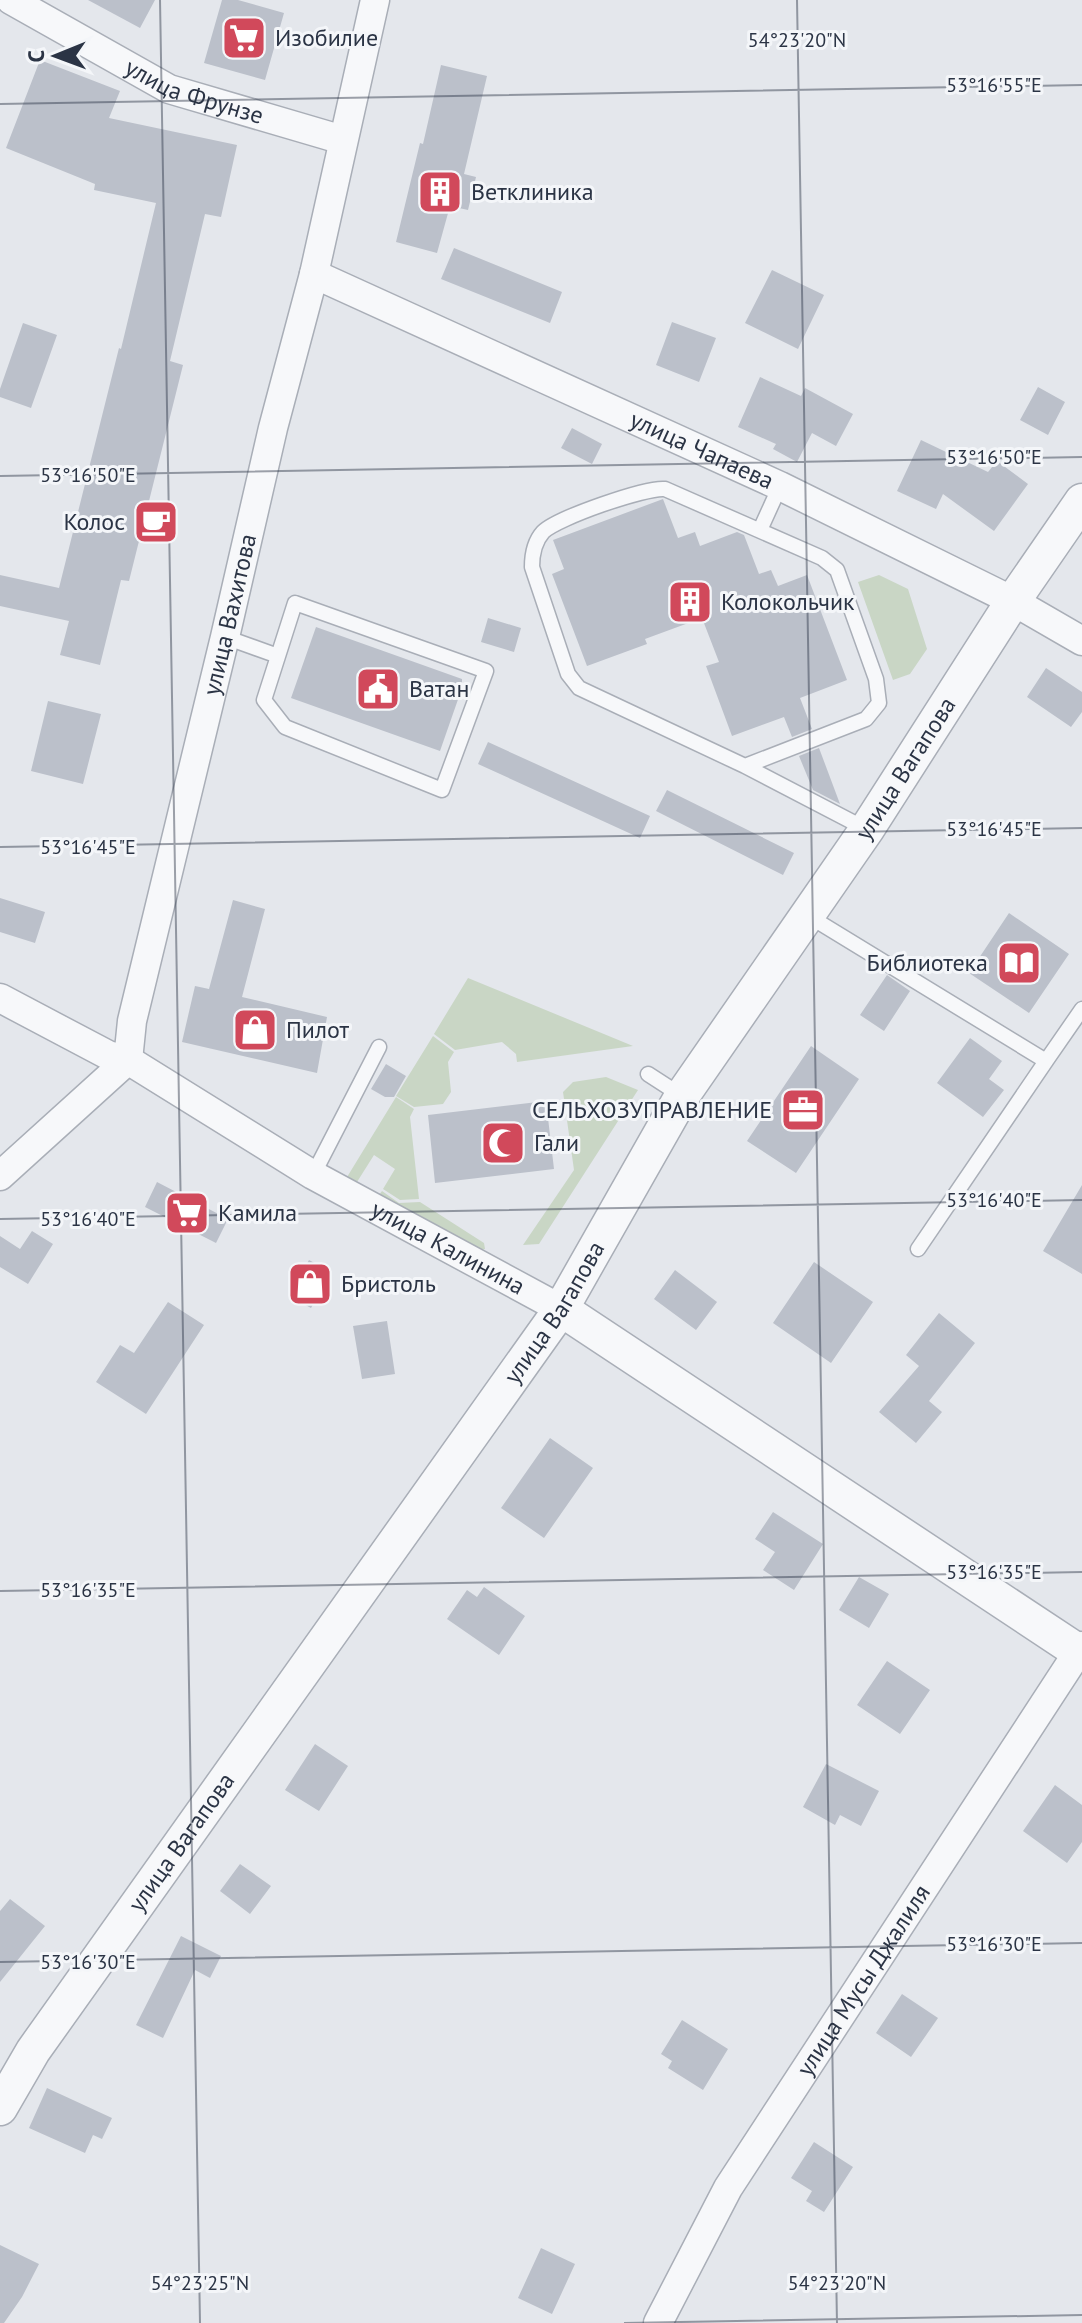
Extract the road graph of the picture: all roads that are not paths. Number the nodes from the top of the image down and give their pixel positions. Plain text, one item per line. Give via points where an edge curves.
1 (11, 0) edge
2 (375, 0) edge
3 (343, 140) junction
4 (314, 274) junction
5 (780, 486) junction
6 (1082, 501) edge
7 (760, 530) junction
8 (1013, 601) junction
9 (225, 637) junction
10 (1082, 641) edge
11 (278, 656) junction
12 (745, 766) junction
13 (867, 829) junction
14 (807, 915) junction
15 (0, 998) edge
16 (1082, 1009) edge
17 (379, 1047) dead end
18 (128, 1060) junction
19 (1046, 1061) junction
20 (648, 1074) dead end
21 (682, 1096) junction
22 (313, 1175) junction
23 (0, 1176) edge
24 (918, 1249) dead end
25 (561, 1309) junction
26 (1081, 1650) edge
27 (0, 2108) edge
28 (658, 2323) edge

1 - 3 street, улица Фрунзе via 169,89
2 - 3 street, улица Вахитова
3 - 4 street, улица Вахитова
4 - 5 street, улица Чапаева
4 - 9 street, улица Вахитова
5 - 7 lane
5 - 8 street, улица Чапаева
6 - 8 street, улица Вагапова
7 - 12 lane via 837,570 876,679 879,703 866,719
7 - 12 lane via 655,488 556,523 543,532 532,556 568,674 579,688
8 - 10 street, улица Чапаева
8 - 13 street, улица Вагапова
9 - 11 lane
9 - 18 street, улица Вахитова via 132,1021
11 - 11 lane via 264,700 285,727 442,790 486,671 295,603
12 - 13 lane
13 - 14 street, улица Вагапова
14 - 19 lane
14 - 21 street, улица Вагапова via 705,1047
15 - 18 street, улица Калинина via 108,1055
16 - 19 lane
17 - 22 lane
18 - 22 street, улица Калинина
18 - 23 street
19 - 24 lane
20 - 21 lane
21 - 25 street, улица Вагапова
22 - 25 street, улица Калинина
25 - 26 street, улица Калинина
25 - 27 street, улица Вагапова via 33,2051
26 - 28 street, улица Мусы Джалиля via 728,2188

